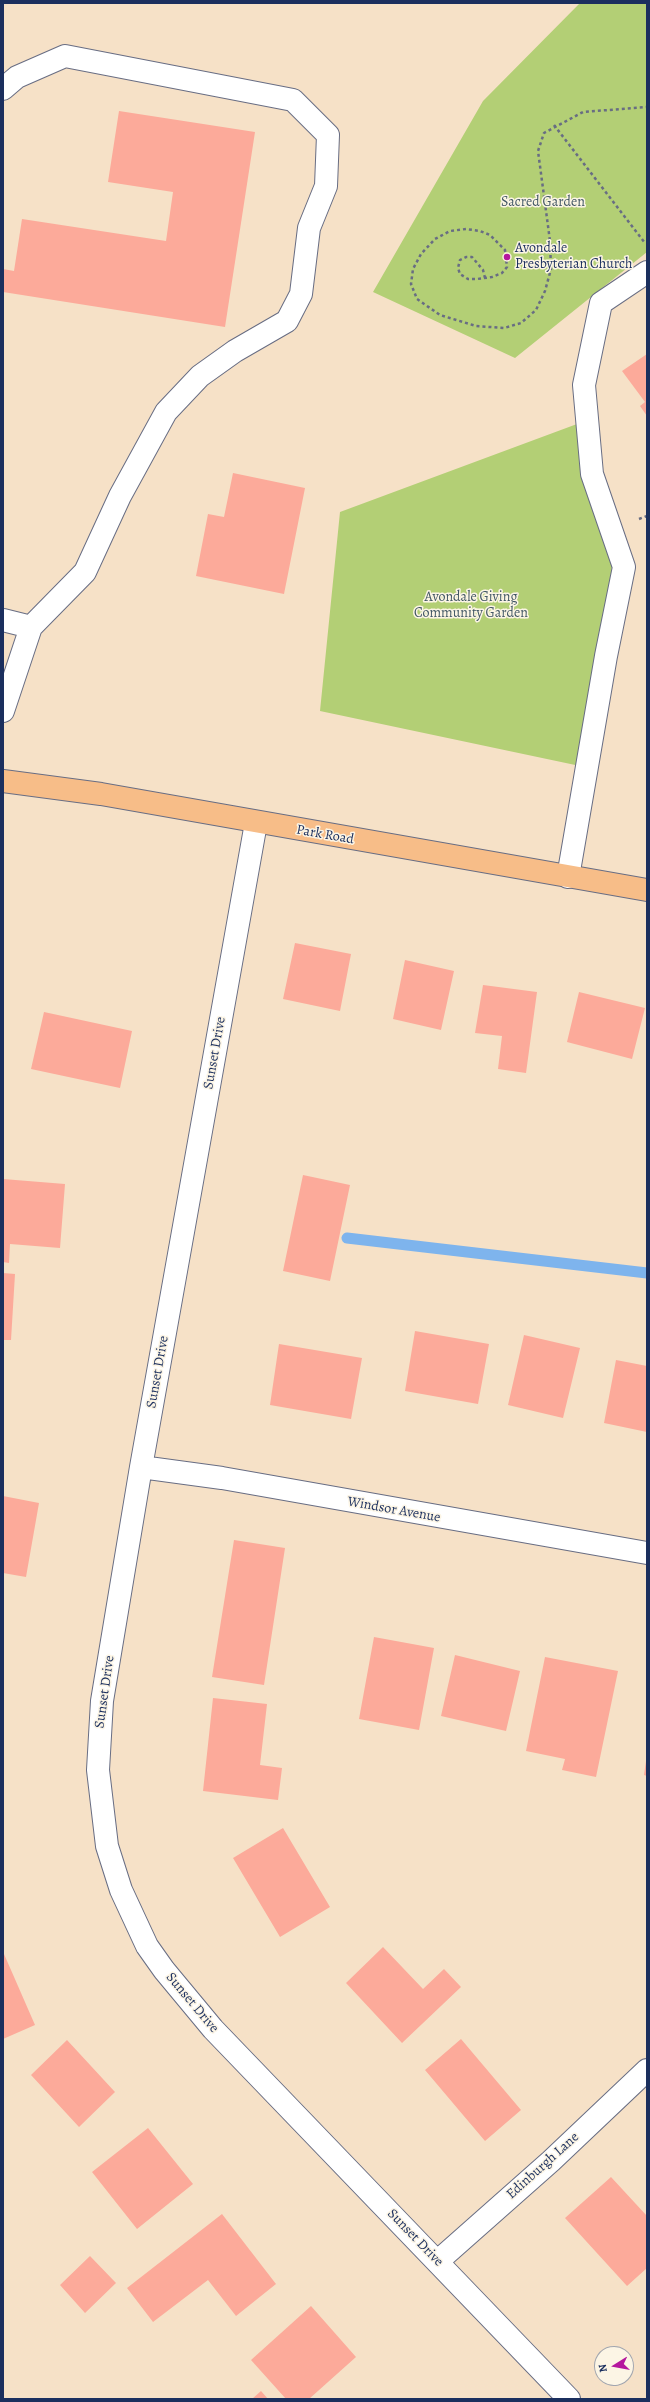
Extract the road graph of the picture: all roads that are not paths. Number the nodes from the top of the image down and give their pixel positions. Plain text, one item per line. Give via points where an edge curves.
1 (3, 89) edge
2 (647, 272) edge
3 (3, 620) edge
4 (31, 627) junction
5 (3, 711) edge
6 (3, 781) edge
7 (256, 823) junction
8 (568, 877) junction
9 (647, 890) edge
10 (141, 1467) junction
11 (647, 1553) edge
12 (647, 2070) edge
13 (438, 2261) junction
14 (569, 2399) edge

1 - 4 street via 17,76 66,56 293,100 328,134 326,186 309,228 301,294 287,321 235,351 200,376 166,412 116,503 85,572
2 - 8 street via 601,303 584,385 592,474 624,567
3 - 4 street
4 - 5 street
6 - 7 main road, Park Road via 101,794
7 - 8 main road, Park Road
7 - 10 street, Sunset Drive
8 - 9 main road, Park Road
10 - 11 street, Windsor Avenue via 222,1478
10 - 13 street, Sunset Drive via 98,1739 98,1770 104,1831 121,1890 148,1946 164,1970 213,2029
12 - 13 street, Edinburgh Lane via 551,2161
13 - 14 street, Sunset Drive

